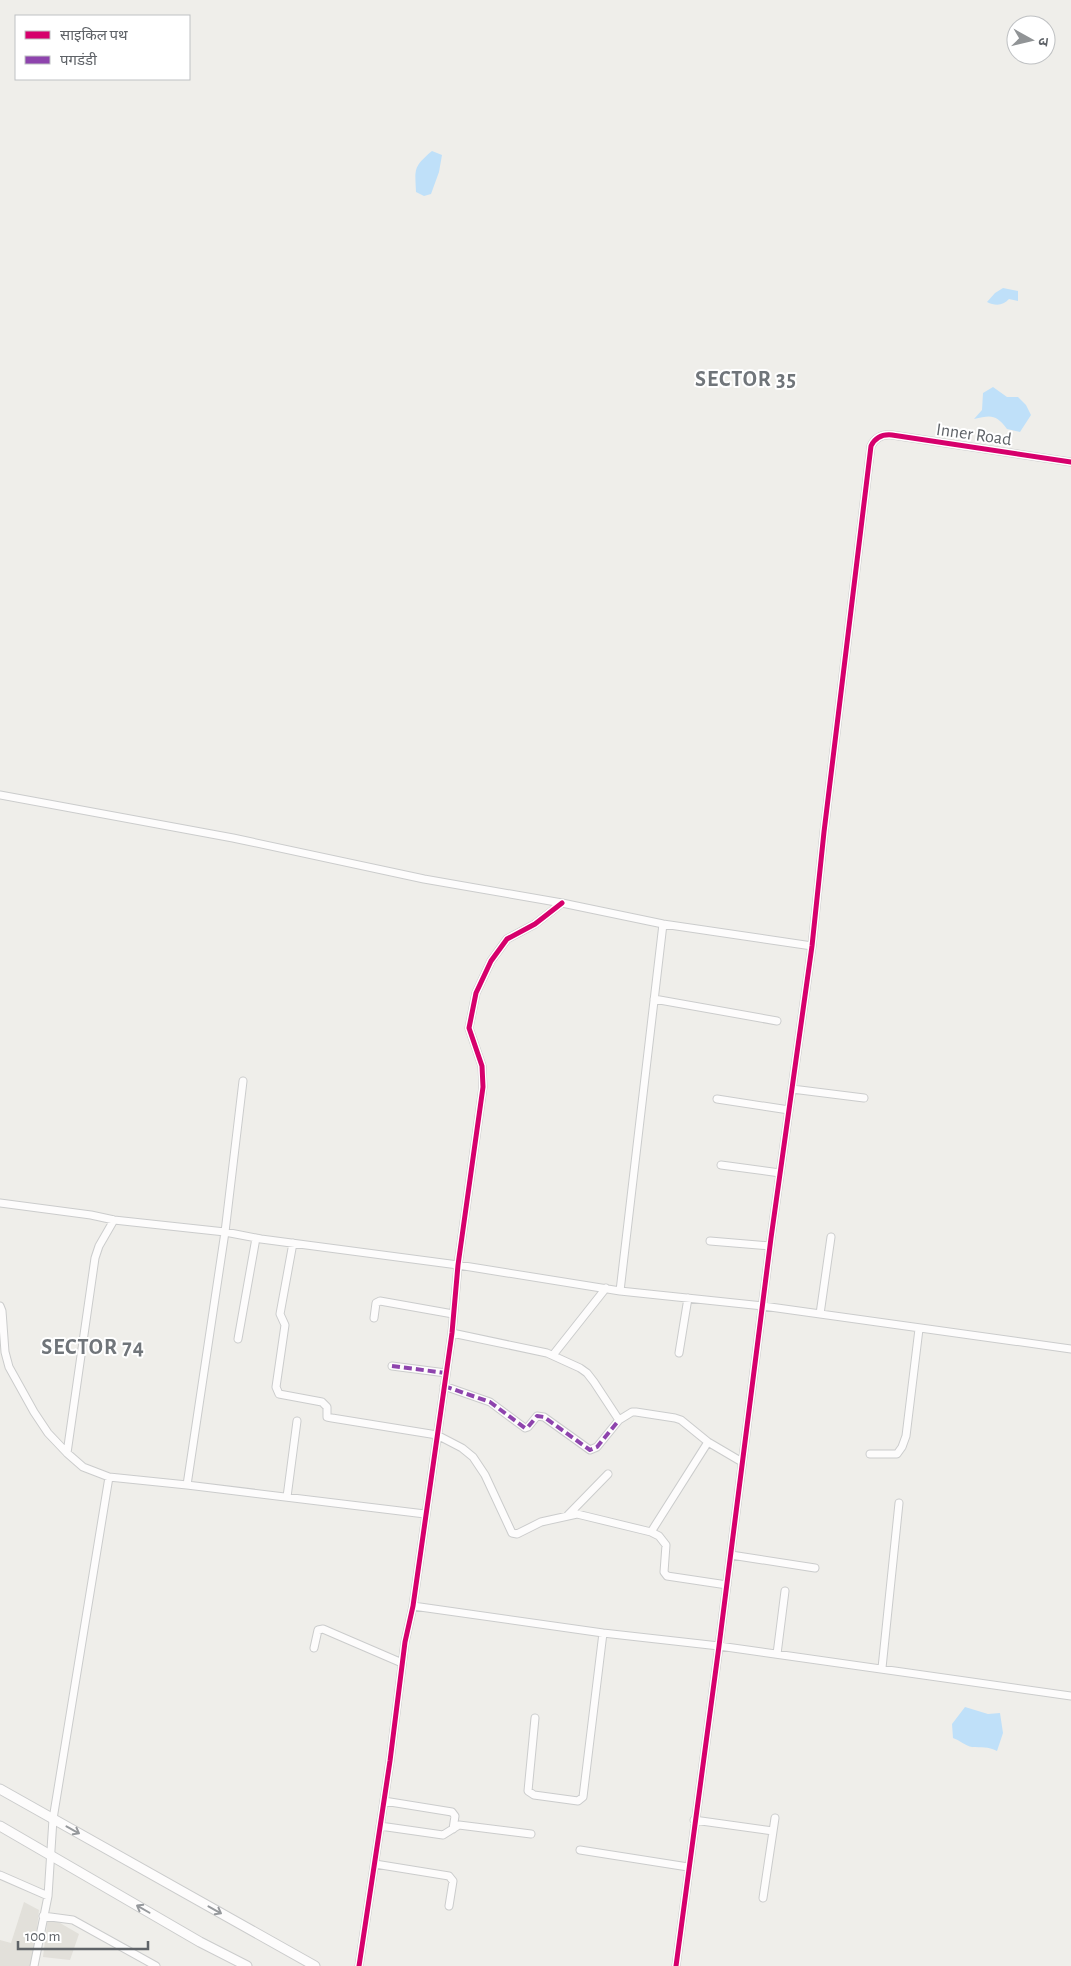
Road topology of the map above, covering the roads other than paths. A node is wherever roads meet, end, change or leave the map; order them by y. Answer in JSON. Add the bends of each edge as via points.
{"nodes":[{"id":1,"x":1071,"y":462,"type":"edge"},
{"id":2,"x":0,"y":795,"type":"edge"},
{"id":3,"x":562,"y":903,"type":"junction"},
{"id":4,"x":663,"y":924,"type":"junction"},
{"id":5,"x":812,"y":946,"type":"junction"},
{"id":6,"x":654,"y":999,"type":"junction"},
{"id":7,"x":777,"y":1021,"type":"dead end"},
{"id":8,"x":244,"y":1081,"type":"dead end"},
{"id":9,"x":792,"y":1089,"type":"junction"},
{"id":10,"x":864,"y":1098,"type":"dead end"},
{"id":11,"x":717,"y":1099,"type":"dead end"},
{"id":12,"x":789,"y":1110,"type":"junction"},
{"id":13,"x":721,"y":1165,"type":"dead end"},
{"id":14,"x":780,"y":1172,"type":"junction"},
{"id":15,"x":0,"y":1202,"type":"edge"},
{"id":16,"x":114,"y":1220,"type":"junction"},
{"id":17,"x":224,"y":1232,"type":"junction"},
{"id":18,"x":831,"y":1237,"type":"dead end"},
{"id":19,"x":256,"y":1238,"type":"junction"},
{"id":20,"x":710,"y":1241,"type":"dead end"},
{"id":21,"x":293,"y":1243,"type":"junction"},
{"id":22,"x":770,"y":1246,"type":"junction"},
{"id":23,"x":458,"y":1265,"type":"junction"},
{"id":24,"x":606,"y":1288,"type":"junction"},
{"id":25,"x":620,"y":1291,"type":"junction"},
{"id":26,"x":688,"y":1298,"type":"junction"},
{"id":27,"x":0,"y":1306,"type":"edge"},
{"id":28,"x":763,"y":1306,"type":"junction"},
{"id":29,"x":453,"y":1314,"type":"junction"},
{"id":30,"x":820,"y":1314,"type":"junction"},
{"id":31,"x":374,"y":1318,"type":"dead end"},
{"id":32,"x":919,"y":1329,"type":"junction"},
{"id":33,"x":452,"y":1333,"type":"junction"},
{"id":34,"x":238,"y":1338,"type":"dead end"},
{"id":35,"x":1071,"y":1349,"type":"edge"},
{"id":36,"x":679,"y":1353,"type":"dead end"},
{"id":37,"x":553,"y":1355,"type":"junction"},
{"id":38,"x":392,"y":1366,"type":"dead end"},
{"id":39,"x":446,"y":1373,"type":"junction"},
{"id":40,"x":444,"y":1386,"type":"junction"},
{"id":41,"x":619,"y":1420,"type":"junction"},
{"id":42,"x":297,"y":1421,"type":"dead end"},
{"id":43,"x":437,"y":1435,"type":"junction"},
{"id":44,"x":708,"y":1442,"type":"junction"},
{"id":45,"x":67,"y":1453,"type":"junction"},
{"id":46,"x":870,"y":1454,"type":"dead end"},
{"id":47,"x":742,"y":1462,"type":"junction"},
{"id":48,"x":608,"y":1474,"type":"dead end"},
{"id":49,"x":109,"y":1477,"type":"junction"},
{"id":50,"x":187,"y":1484,"type":"junction"},
{"id":51,"x":287,"y":1497,"type":"junction"},
{"id":52,"x":899,"y":1503,"type":"dead end"},
{"id":53,"x":425,"y":1514,"type":"junction"},
{"id":54,"x":568,"y":1515,"type":"junction"},
{"id":55,"x":651,"y":1532,"type":"junction"},
{"id":56,"x":731,"y":1555,"type":"junction"},
{"id":57,"x":815,"y":1568,"type":"dead end"},
{"id":58,"x":727,"y":1585,"type":"junction"},
{"id":59,"x":785,"y":1591,"type":"dead end"},
{"id":60,"x":413,"y":1606,"type":"junction"},
{"id":61,"x":603,"y":1633,"type":"junction"},
{"id":62,"x":719,"y":1646,"type":"junction"},
{"id":63,"x":314,"y":1648,"type":"dead end"},
{"id":64,"x":777,"y":1654,"type":"junction"},
{"id":65,"x":402,"y":1664,"type":"junction"},
{"id":66,"x":882,"y":1668,"type":"junction"},
{"id":67,"x":1071,"y":1696,"type":"edge"},
{"id":68,"x":535,"y":1718,"type":"dead end"},
{"id":69,"x":0,"y":1789,"type":"edge"},
{"id":70,"x":384,"y":1801,"type":"junction"},
{"id":71,"x":775,"y":1818,"type":"dead end"},
{"id":72,"x":53,"y":1819,"type":"junction"},
{"id":73,"x":694,"y":1820,"type":"junction"},
{"id":74,"x":0,"y":1826,"type":"edge"},
{"id":75,"x":380,"y":1826,"type":"junction"},
{"id":76,"x":453,"y":1829,"type":"junction"},
{"id":77,"x":773,"y":1831,"type":"junction"},
{"id":78,"x":531,"y":1834,"type":"dead end"},
{"id":79,"x":580,"y":1850,"type":"dead end"},
{"id":80,"x":50,"y":1854,"type":"junction"},
{"id":81,"x":375,"y":1864,"type":"junction"},
{"id":82,"x":688,"y":1867,"type":"junction"},
{"id":83,"x":0,"y":1876,"type":"edge"},
{"id":84,"x":48,"y":1896,"type":"junction"},
{"id":85,"x":763,"y":1898,"type":"dead end"},
{"id":86,"x":449,"y":1906,"type":"dead end"},
{"id":87,"x":43,"y":1916,"type":"junction"},
{"id":88,"x":34,"y":1966,"type":"edge"},
{"id":89,"x":156,"y":1966,"type":"edge"},
{"id":90,"x":247,"y":1966,"type":"edge"},
{"id":91,"x":316,"y":1966,"type":"edge"},
{"id":92,"x":359,"y":1966,"type":"edge"},
{"id":93,"x":676,"y":1966,"type":"edge"}],
"edges":[{"from":1,"to":5,"type":"street","name":"Inner Road","via":[[892,435],[881,436],[871,446]]},
{"from":2,"to":3,"type":"street"},
{"from":3,"to":4,"type":"street"},
{"from":3,"to":23,"type":"street","via":[[535,924],[507,939],[491,961],[472,1006],[469,1028],[482,1066],[483,1087]]},
{"from":4,"to":5,"type":"street"},
{"from":4,"to":6,"type":"street"},
{"from":5,"to":9,"type":"street"},
{"from":6,"to":7,"type":"street"},
{"from":6,"to":25,"type":"street"},
{"from":8,"to":17,"type":"street"},
{"from":9,"to":10,"type":"street"},
{"from":9,"to":12,"type":"street"},
{"from":11,"to":12,"type":"street"},
{"from":12,"to":14,"type":"street"},
{"from":13,"to":14,"type":"street"},
{"from":14,"to":22,"type":"street"},
{"from":15,"to":16,"type":"street"},
{"from":16,"to":17,"type":"street"},
{"from":16,"to":45,"type":"street","via":[[95,1258]]},
{"from":17,"to":19,"type":"street"},
{"from":17,"to":50,"type":"street"},
{"from":18,"to":30,"type":"street"},
{"from":19,"to":21,"type":"street"},
{"from":19,"to":34,"type":"street"},
{"from":20,"to":22,"type":"street"},
{"from":21,"to":23,"type":"street"},
{"from":21,"to":43,"type":"street","via":[[280,1314],[285,1325],[276,1387],[279,1394],[322,1402],[327,1417]]},
{"from":22,"to":28,"type":"street"},
{"from":23,"to":24,"type":"street"},
{"from":23,"to":29,"type":"street"},
{"from":24,"to":25,"type":"street"},
{"from":24,"to":37,"type":"street"},
{"from":25,"to":26,"type":"street"},
{"from":26,"to":28,"type":"street"},
{"from":26,"to":36,"type":"street"},
{"from":27,"to":45,"type":"street","via":[[9,1367],[48,1433]]},
{"from":28,"to":30,"type":"street"},
{"from":28,"to":47,"type":"street"},
{"from":29,"to":31,"type":"street","via":[[380,1301],[376,1303]]},
{"from":29,"to":33,"type":"street"},
{"from":30,"to":32,"type":"street"},
{"from":32,"to":35,"type":"street"},
{"from":32,"to":46,"type":"street","via":[[902,1447],[897,1454]]},
{"from":33,"to":37,"type":"street"},
{"from":33,"to":39,"type":"street"},
{"from":37,"to":41,"type":"street","via":[[587,1373]]},
{"from":38,"to":39,"type":"street"},
{"from":39,"to":40,"type":"street"},
{"from":40,"to":41,"type":"street","via":[[490,1402],[524,1428],[537,1416],[544,1417],[590,1450],[597,1448]]},
{"from":40,"to":43,"type":"street"},
{"from":41,"to":44,"type":"street","via":[[632,1412],[669,1416],[680,1420]]},
{"from":42,"to":51,"type":"street"},
{"from":43,"to":53,"type":"street"},
{"from":43,"to":54,"type":"street","via":[[473,1457],[512,1533]]},
{"from":44,"to":47,"type":"street"},
{"from":44,"to":55,"type":"street"},
{"from":45,"to":49,"type":"street","via":[[83,1467]]},
{"from":47,"to":56,"type":"street"},
{"from":48,"to":54,"type":"street"},
{"from":49,"to":50,"type":"street"},
{"from":49,"to":72,"type":"street"},
{"from":50,"to":51,"type":"street"},
{"from":51,"to":53,"type":"street"},
{"from":52,"to":66,"type":"street"},
{"from":53,"to":60,"type":"street"},
{"from":54,"to":55,"type":"street","via":[[577,1514]]},
{"from":55,"to":58,"type":"street","via":[[666,1545],[664,1572],[667,1576]]},
{"from":56,"to":57,"type":"street"},
{"from":56,"to":58,"type":"street"},
{"from":58,"to":62,"type":"street"},
{"from":59,"to":64,"type":"street"},
{"from":60,"to":61,"type":"street"},
{"from":60,"to":65,"type":"street"},
{"from":61,"to":62,"type":"street"},
{"from":61,"to":68,"type":"street","via":[[582,1800],[534,1795],[528,1791]]},
{"from":62,"to":64,"type":"street"},
{"from":62,"to":73,"type":"street"},
{"from":63,"to":65,"type":"street","via":[[316,1633],[322,1629]]},
{"from":64,"to":66,"type":"street"},
{"from":65,"to":70,"type":"street"},
{"from":66,"to":67,"type":"street"},
{"from":69,"to":72,"type":"street"},
{"from":70,"to":75,"type":"street"},
{"from":70,"to":76,"type":"street","via":[[449,1810],[455,1816]]},
{"from":71,"to":77,"type":"street"},
{"from":72,"to":80,"type":"street"},
{"from":72,"to":91,"type":"street","one_way":true},
{"from":73,"to":77,"type":"street"},
{"from":73,"to":82,"type":"street"},
{"from":74,"to":80,"type":"street"},
{"from":75,"to":76,"type":"street","via":[[443,1836]]},
{"from":75,"to":81,"type":"street"},
{"from":76,"to":78,"type":"street","via":[[459,1825]]},
{"from":77,"to":85,"type":"street"},
{"from":79,"to":82,"type":"street"},
{"from":80,"to":84,"type":"street"},
{"from":90,"to":80,"type":"street","one_way":true},
{"from":81,"to":86,"type":"street","via":[[449,1876],[453,1880]]},
{"from":81,"to":92,"type":"street"},
{"from":82,"to":93,"type":"street"},
{"from":83,"to":84,"type":"street"},
{"from":84,"to":87,"type":"street"},
{"from":87,"to":88,"type":"street"},
{"from":87,"to":89,"type":"street","via":[[74,1920]]}]}
